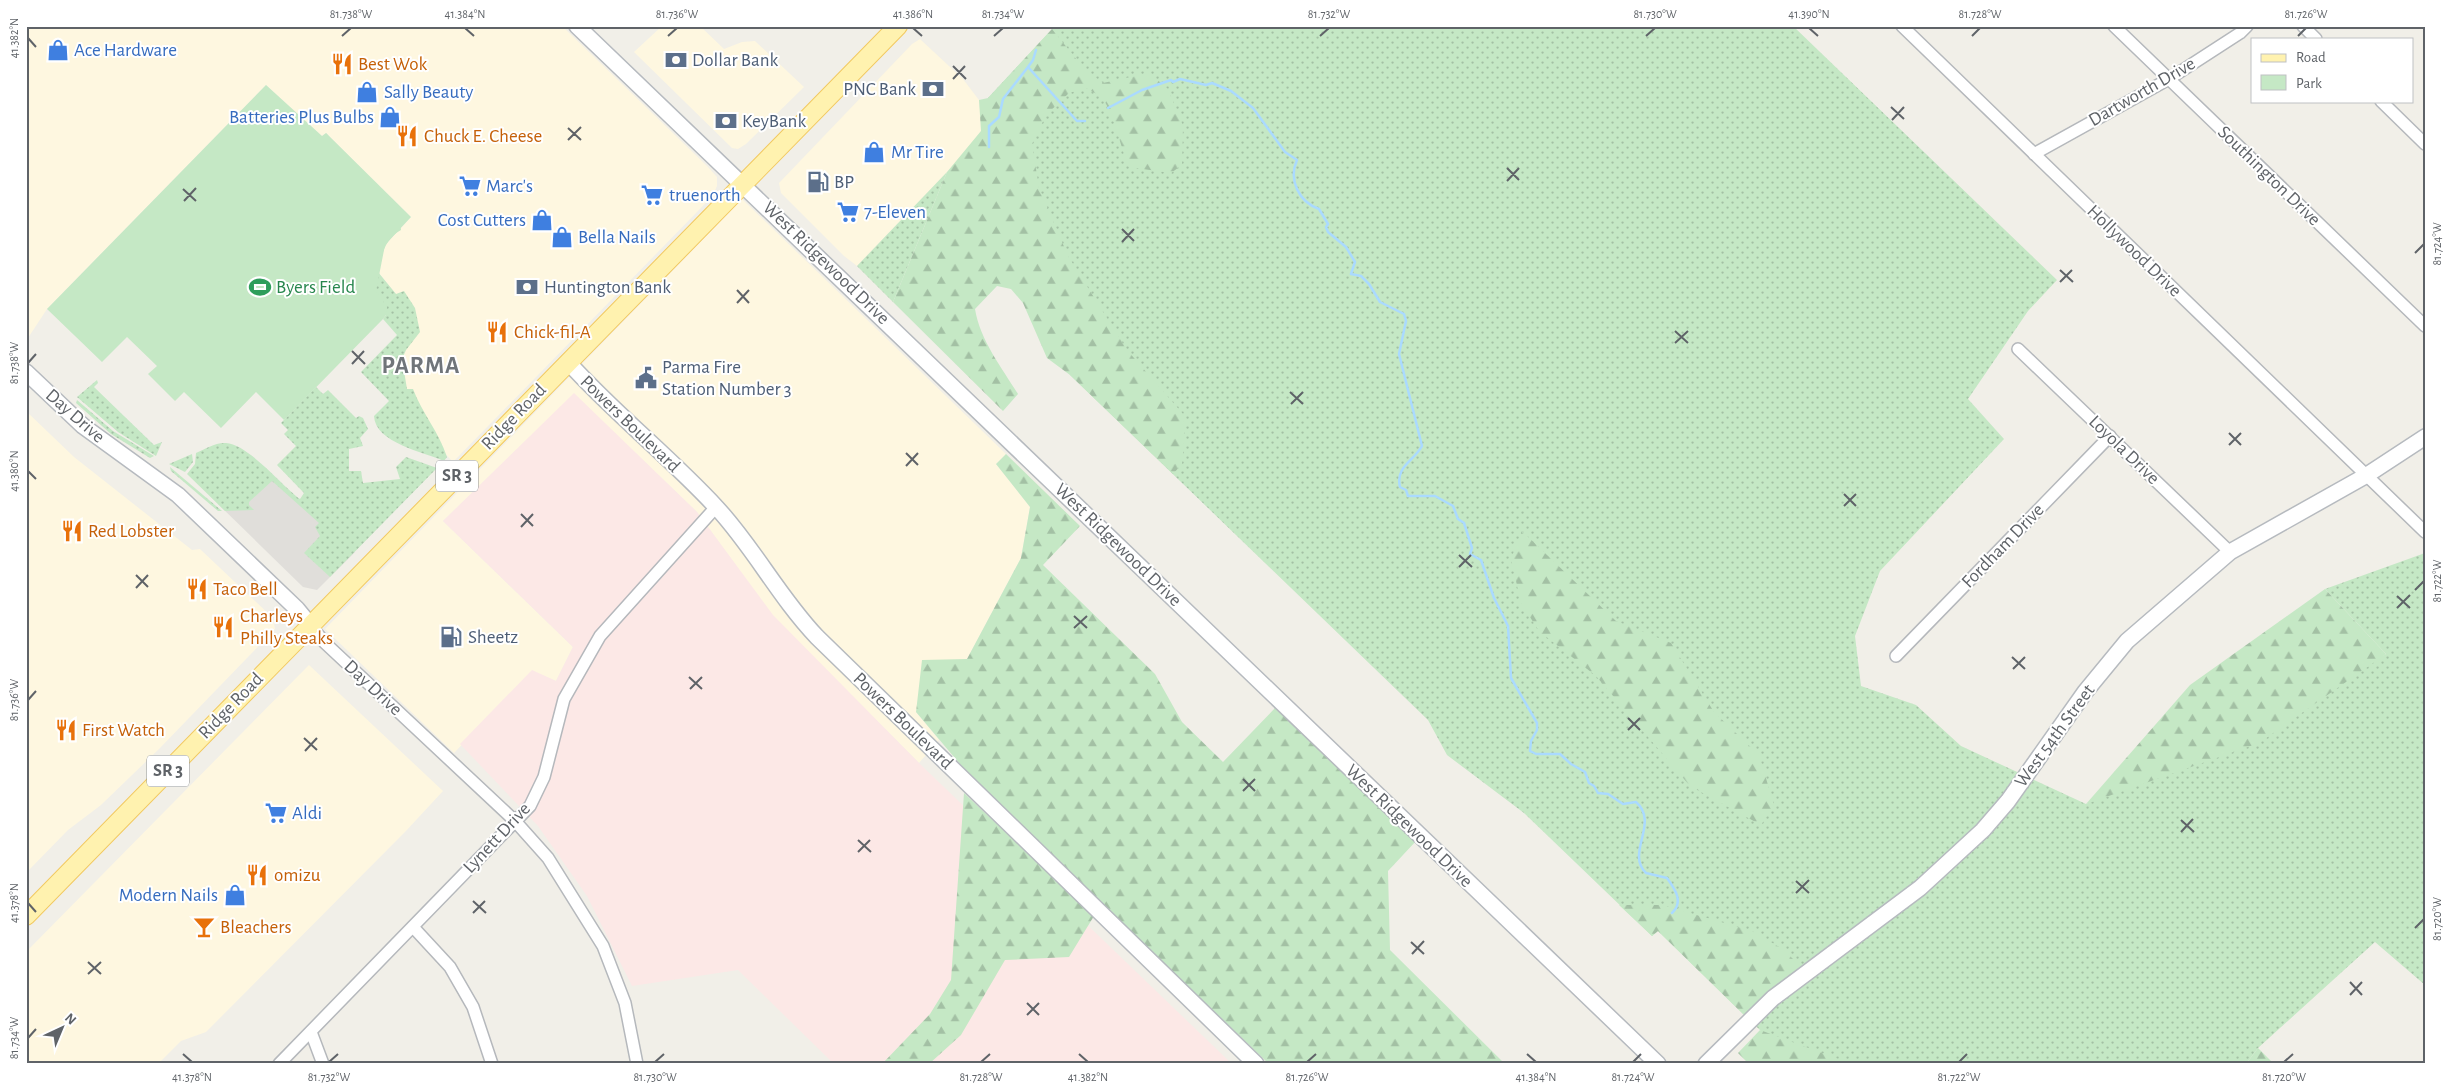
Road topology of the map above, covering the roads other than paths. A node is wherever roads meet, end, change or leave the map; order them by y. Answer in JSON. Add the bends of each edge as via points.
{"nodes":[{"id":1,"x":578,"y":26,"type":"edge"},
{"id":2,"x":898,"y":26,"type":"edge"},
{"id":3,"x":1902,"y":26,"type":"edge"},
{"id":4,"x":2114,"y":26,"type":"edge"},
{"id":5,"x":2246,"y":26,"type":"edge"},
{"id":6,"x":2303,"y":26,"type":"edge"},
{"id":7,"x":2315,"y":38,"type":"edge"},
{"id":8,"x":2169,"y":79,"type":"junction"},
{"id":9,"x":2382,"y":102,"type":"edge"},
{"id":10,"x":2425,"y":144,"type":"edge"},
{"id":11,"x":2034,"y":154,"type":"junction"},
{"id":12,"x":743,"y":183,"type":"junction"},
{"id":13,"x":2425,"y":326,"type":"edge"},
{"id":14,"x":2018,"y":349,"type":"dead end"},
{"id":15,"x":568,"y":362,"type":"junction"},
{"id":16,"x":26,"y":372,"type":"edge"},
{"id":17,"x":2110,"y":436,"type":"junction"},
{"id":18,"x":2425,"y":437,"type":"edge"},
{"id":19,"x":2367,"y":475,"type":"junction"},
{"id":20,"x":716,"y":507,"type":"junction"},
{"id":21,"x":2425,"y":532,"type":"edge"},
{"id":22,"x":2230,"y":552,"type":"junction"},
{"id":23,"x":311,"y":626,"type":"junction"},
{"id":24,"x":1896,"y":656,"type":"dead end"},
{"id":25,"x":515,"y":821,"type":"junction"},
{"id":26,"x":26,"y":916,"type":"edge"},
{"id":27,"x":413,"y":927,"type":"junction"},
{"id":28,"x":311,"y":1032,"type":"junction"},
{"id":29,"x":279,"y":1064,"type":"edge"},
{"id":30,"x":323,"y":1064,"type":"edge"},
{"id":31,"x":492,"y":1064,"type":"edge"},
{"id":32,"x":637,"y":1064,"type":"edge"},
{"id":33,"x":1256,"y":1064,"type":"edge"},
{"id":34,"x":1658,"y":1064,"type":"edge"},
{"id":35,"x":1706,"y":1064,"type":"edge"}],
"edges":[{"from":1,"to":12,"type":"street","name":"West Ridgewood Drive"},
{"from":2,"to":12,"type":"main road","name":"Ridge Road","number":"SR 3"},
{"from":3,"to":11,"type":"street","name":"Hollywood Drive"},
{"from":4,"to":8,"type":"street","name":"Southington Drive"},
{"from":5,"to":8,"type":"street","name":"Dartworth Drive"},
{"from":6,"to":7,"type":"street"},
{"from":8,"to":11,"type":"street","name":"Dartworth Drive"},
{"from":8,"to":13,"type":"street","name":"Southington Drive"},
{"from":9,"to":10,"type":"street"},
{"from":11,"to":19,"type":"street","name":"Hollywood Drive"},
{"from":12,"to":15,"type":"main road","name":"Ridge Road","number":"SR 3"},
{"from":12,"to":34,"type":"street","name":"West Ridgewood Drive"},
{"from":14,"to":17,"type":"street","name":"Loyola Drive"},
{"from":15,"to":20,"type":"street","name":"Powers Boulevard"},
{"from":15,"to":23,"type":"main road","name":"Ridge Road","number":"SR 3"},
{"from":16,"to":23,"type":"street","name":"Day Drive","via":[[84,426],[201,516]]},
{"from":17,"to":22,"type":"street","name":"Loyola Drive"},
{"from":17,"to":24,"type":"street","name":"Fordham Drive"},
{"from":18,"to":19,"type":"street","name":"West 54th Street"},
{"from":19,"to":21,"type":"street","name":"Hollywood Drive"},
{"from":19,"to":22,"type":"street","name":"West 54th Street"},
{"from":20,"to":25,"type":"street","name":"Lynett Drive","via":[[600,636],[564,699],[544,777],[530,806]]},
{"from":20,"to":33,"type":"street","name":"Powers Boulevard","via":[[753,550],[785,599],[816,637]]},
{"from":22,"to":35,"type":"street","name":"West 54th Street","via":[[2128,642],[2085,692],[2008,801],[1983,830],[1920,888],[1772,998]]},
{"from":23,"to":25,"type":"street","name":"Day Drive","via":[[325,643]]},
{"from":23,"to":26,"type":"main road","name":"Ridge Road","number":"SR 3"},
{"from":25,"to":27,"type":"street","name":"Lynett Drive"},
{"from":25,"to":32,"type":"street","name":"Day Drive","via":[[561,877],[599,938],[625,1003]]},
{"from":27,"to":28,"type":"street","name":"Lynett Drive"},
{"from":27,"to":31,"type":"street","via":[[450,967],[473,1008]]},
{"from":28,"to":29,"type":"street","name":"Lynett Drive"},
{"from":28,"to":30,"type":"street"}]}
